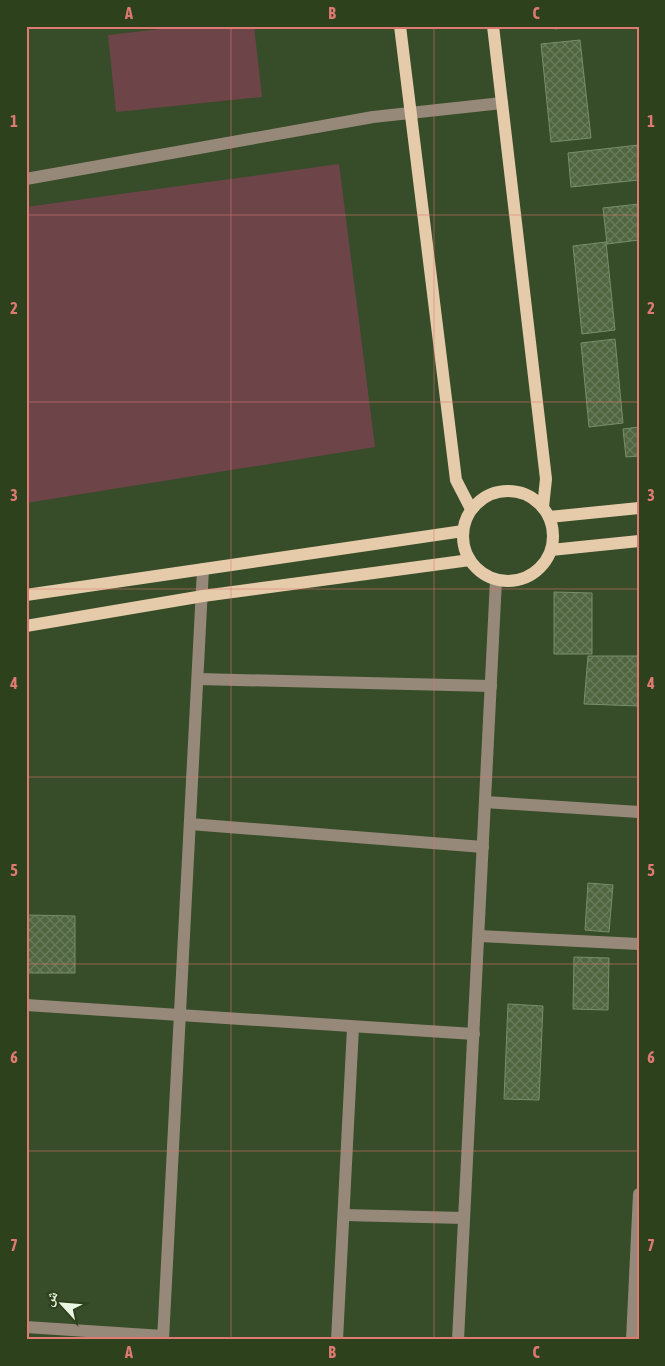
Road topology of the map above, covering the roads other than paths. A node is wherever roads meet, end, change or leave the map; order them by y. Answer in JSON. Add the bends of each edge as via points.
{"nodes":[{"id":1,"x":400,"y":26,"type":"edge"},
{"id":2,"x":494,"y":26,"type":"edge"},
{"id":3,"x":502,"y":103,"type":"junction"},
{"id":4,"x":410,"y":113,"type":"junction"},
{"id":5,"x":26,"y":179,"type":"edge"},
{"id":6,"x":639,"y":508,"type":"edge"},
{"id":7,"x":471,"y":509,"type":"junction"},
{"id":8,"x":546,"y":512,"type":"junction"},
{"id":9,"x":463,"y":531,"type":"junction"},
{"id":10,"x":639,"y":541,"type":"edge"},
{"id":11,"x":551,"y":550,"type":"junction"},
{"id":12,"x":470,"y":560,"type":"junction"},
{"id":13,"x":203,"y":569,"type":"junction"},
{"id":14,"x":496,"y":580,"type":"junction"},
{"id":15,"x":26,"y":595,"type":"edge"},
{"id":16,"x":203,"y":596,"type":"junction"},
{"id":17,"x":26,"y":626,"type":"edge"},
{"id":18,"x":198,"y":679,"type":"junction"},
{"id":19,"x":491,"y":686,"type":"junction"},
{"id":20,"x":485,"y":802,"type":"junction"},
{"id":21,"x":639,"y":812,"type":"edge"},
{"id":22,"x":190,"y":824,"type":"junction"},
{"id":23,"x":483,"y":847,"type":"junction"},
{"id":24,"x":479,"y":936,"type":"junction"},
{"id":25,"x":639,"y":944,"type":"edge"},
{"id":26,"x":26,"y":1005,"type":"edge"},
{"id":27,"x":180,"y":1015,"type":"junction"},
{"id":28,"x":353,"y":1026,"type":"junction"},
{"id":29,"x":474,"y":1034,"type":"junction"},
{"id":30,"x":639,"y":1194,"type":"edge"},
{"id":31,"x":344,"y":1215,"type":"junction"},
{"id":32,"x":464,"y":1218,"type":"junction"},
{"id":33,"x":638,"y":1242,"type":"edge"},
{"id":34,"x":26,"y":1327,"type":"edge"},
{"id":35,"x":163,"y":1338,"type":"edge"},
{"id":36,"x":337,"y":1340,"type":"edge"},
{"id":37,"x":458,"y":1340,"type":"edge"},
{"id":38,"x":632,"y":1340,"type":"edge"}],
"edges":[{"from":1,"to":4,"type":"main road"},
{"from":2,"to":3,"type":"main road"},
{"from":3,"to":4,"type":"street"},
{"from":3,"to":8,"type":"main road","via":[[546,480]]},
{"from":4,"to":5,"type":"street"},
{"from":4,"to":7,"type":"main road","via":[[456,480]]},
{"from":6,"to":8,"type":"main road"},
{"from":7,"to":8,"type":"main road","via":[[490,494],[513,490],[535,499]]},
{"from":7,"to":9,"type":"main road"},
{"from":8,"to":11,"type":"main road","via":[[553,528]]},
{"from":9,"to":12,"type":"main road","via":[[465,551]]},
{"from":9,"to":13,"type":"main road"},
{"from":10,"to":11,"type":"main road"},
{"from":11,"to":14,"type":"main road","via":[[530,576],[519,580]]},
{"from":12,"to":14,"type":"main road","via":[[486,576]]},
{"from":12,"to":16,"type":"main road"},
{"from":13,"to":15,"type":"main road"},
{"from":13,"to":16,"type":"street"},
{"from":14,"to":19,"type":"street"},
{"from":16,"to":17,"type":"main road"},
{"from":16,"to":18,"type":"street"},
{"from":18,"to":19,"type":"street"},
{"from":18,"to":22,"type":"street"},
{"from":19,"to":20,"type":"street"},
{"from":20,"to":21,"type":"street"},
{"from":20,"to":23,"type":"street"},
{"from":22,"to":23,"type":"street"},
{"from":22,"to":27,"type":"street"},
{"from":23,"to":24,"type":"street"},
{"from":24,"to":25,"type":"street"},
{"from":24,"to":29,"type":"street"},
{"from":26,"to":27,"type":"street"},
{"from":27,"to":28,"type":"street"},
{"from":27,"to":35,"type":"street"},
{"from":28,"to":29,"type":"street"},
{"from":28,"to":31,"type":"street"},
{"from":29,"to":32,"type":"street"},
{"from":30,"to":33,"type":"street"},
{"from":31,"to":32,"type":"street"},
{"from":31,"to":36,"type":"street"},
{"from":32,"to":37,"type":"street"},
{"from":33,"to":38,"type":"street"},
{"from":34,"to":35,"type":"street"}]}
